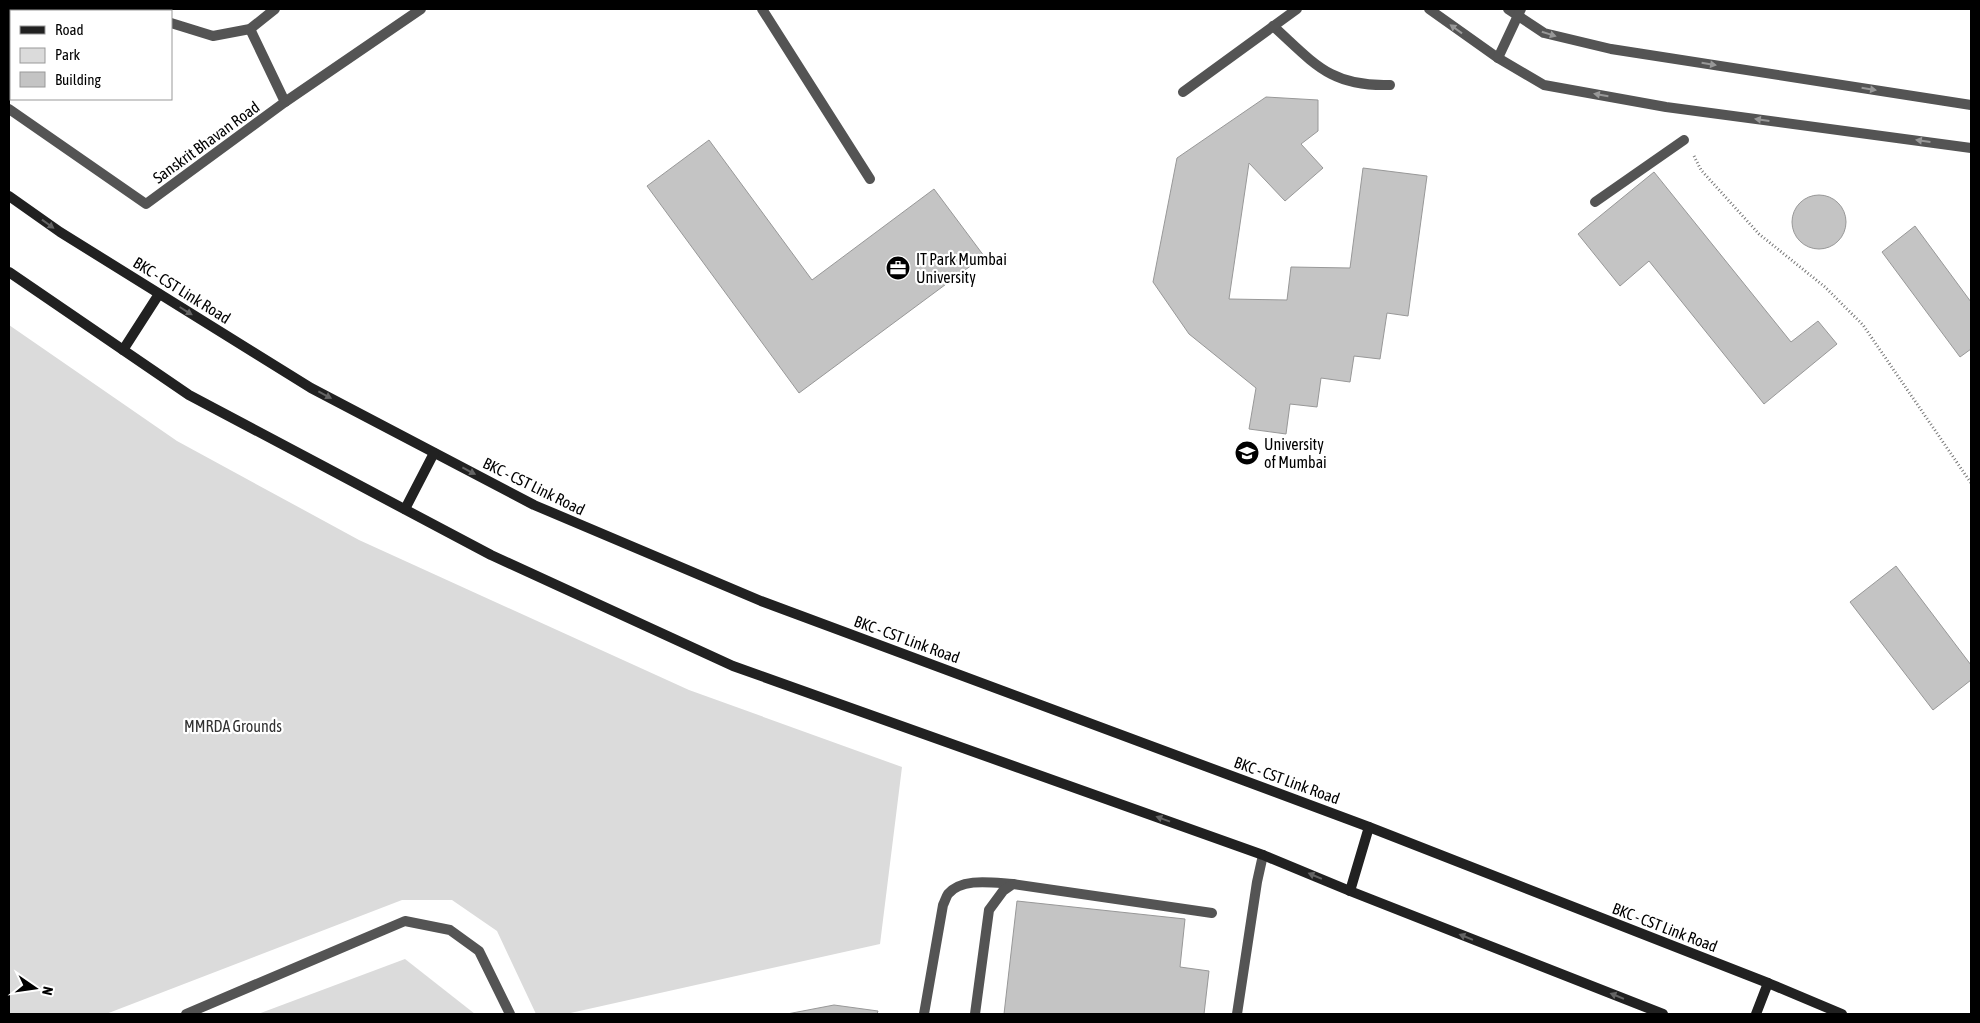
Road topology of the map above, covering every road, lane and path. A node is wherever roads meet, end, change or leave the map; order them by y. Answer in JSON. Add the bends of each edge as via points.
{"nodes":[{"id":1,"x":275,"y":9,"type":"edge"},
{"id":2,"x":420,"y":9,"type":"edge"},
{"id":3,"x":762,"y":9,"type":"edge"},
{"id":4,"x":1296,"y":9,"type":"edge"},
{"id":5,"x":1429,"y":9,"type":"edge"},
{"id":6,"x":1508,"y":9,"type":"edge"},
{"id":7,"x":1519,"y":12,"type":"edge"},
{"id":8,"x":172,"y":23,"type":"edge"},
{"id":9,"x":1273,"y":26,"type":"junction"},
{"id":10,"x":250,"y":29,"type":"junction"},
{"id":11,"x":1498,"y":58,"type":"junction"},
{"id":12,"x":1390,"y":85,"type":"dead end"},
{"id":13,"x":1183,"y":92,"type":"dead end"},
{"id":14,"x":285,"y":102,"type":"junction"},
{"id":15,"x":1971,"y":104,"type":"edge"},
{"id":16,"x":9,"y":109,"type":"edge"},
{"id":17,"x":1684,"y":140,"type":"joint"},
{"id":18,"x":1971,"y":148,"type":"edge"},
{"id":19,"x":870,"y":179,"type":"dead end"},
{"id":20,"x":9,"y":196,"type":"edge"},
{"id":21,"x":1594,"y":202,"type":"dead end"},
{"id":22,"x":9,"y":272,"type":"edge"},
{"id":23,"x":158,"y":294,"type":"junction"},
{"id":24,"x":123,"y":350,"type":"junction"},
{"id":25,"x":434,"y":453,"type":"junction"},
{"id":26,"x":1971,"y":483,"type":"edge"},
{"id":27,"x":405,"y":509,"type":"junction"},
{"id":28,"x":1368,"y":827,"type":"junction"},
{"id":29,"x":1263,"y":855,"type":"junction"},
{"id":30,"x":1013,"y":884,"type":"junction"},
{"id":31,"x":1350,"y":891,"type":"junction"},
{"id":32,"x":1212,"y":913,"type":"dead end"},
{"id":33,"x":1768,"y":983,"type":"junction"},
{"id":34,"x":186,"y":1014,"type":"edge"},
{"id":35,"x":510,"y":1014,"type":"edge"},
{"id":36,"x":924,"y":1014,"type":"edge"},
{"id":37,"x":975,"y":1014,"type":"edge"},
{"id":38,"x":1237,"y":1014,"type":"edge"},
{"id":39,"x":1663,"y":1014,"type":"edge"},
{"id":40,"x":1756,"y":1014,"type":"edge"},
{"id":41,"x":1842,"y":1014,"type":"edge"}],
"edges":[{"from":1,"to":10,"type":"lane"},
{"from":2,"to":14,"type":"lane","name":"Sanskrit Bhavan Road"},
{"from":3,"to":19,"type":"lane"},
{"from":4,"to":9,"type":"lane"},
{"from":11,"to":5,"type":"lane","one_way":true},
{"from":6,"to":7,"type":"lane"},
{"from":7,"to":11,"type":"lane"},
{"from":7,"to":15,"type":"lane","one_way":true,"via":[[1544,33],[1611,49]]},
{"from":8,"to":10,"type":"lane","via":[[213,36]]},
{"from":9,"to":12,"type":"lane","via":[[1323,71],[1348,82]]},
{"from":9,"to":13,"type":"lane"},
{"from":10,"to":14,"type":"lane"},
{"from":18,"to":11,"type":"lane","one_way":true,"via":[[1666,106],[1544,85]]},
{"from":14,"to":16,"type":"lane","name":"Sanskrit Bhavan Road","via":[[146,204]]},
{"from":17,"to":21,"type":"lane"},
{"from":17,"to":26,"type":"path","via":[[1702,170],[1759,234],[1825,287],[1863,324]]},
{"from":20,"to":23,"type":"street","name":"BKC - CST Link Road","one_way":true},
{"from":22,"to":24,"type":"street"},
{"from":23,"to":24,"type":"street"},
{"from":23,"to":25,"type":"street","name":"BKC - CST Link Road","one_way":true,"via":[[311,388]]},
{"from":24,"to":27,"type":"street","via":[[190,395]]},
{"from":25,"to":27,"type":"street"},
{"from":25,"to":28,"type":"street","name":"BKC - CST Link Road","one_way":true,"via":[[534,505],[761,601]]},
{"from":29,"to":27,"type":"street","one_way":true,"via":[[733,666],[491,555]]},
{"from":28,"to":31,"type":"street"},
{"from":28,"to":33,"type":"street","name":"BKC - CST Link Road"},
{"from":31,"to":29,"type":"street","one_way":true},
{"from":29,"to":38,"type":"lane"},
{"from":30,"to":32,"type":"lane"},
{"from":30,"to":36,"type":"lane","via":[[964,884],[949,893],[943,905]]},
{"from":30,"to":37,"type":"lane","via":[[1003,891],[989,910]]},
{"from":39,"to":31,"type":"street","one_way":true},
{"from":33,"to":40,"type":"street"},
{"from":33,"to":41,"type":"street","name":"BKC - CST Link Road"},
{"from":34,"to":35,"type":"lane","via":[[405,921],[450,930],[479,951]]}]}
